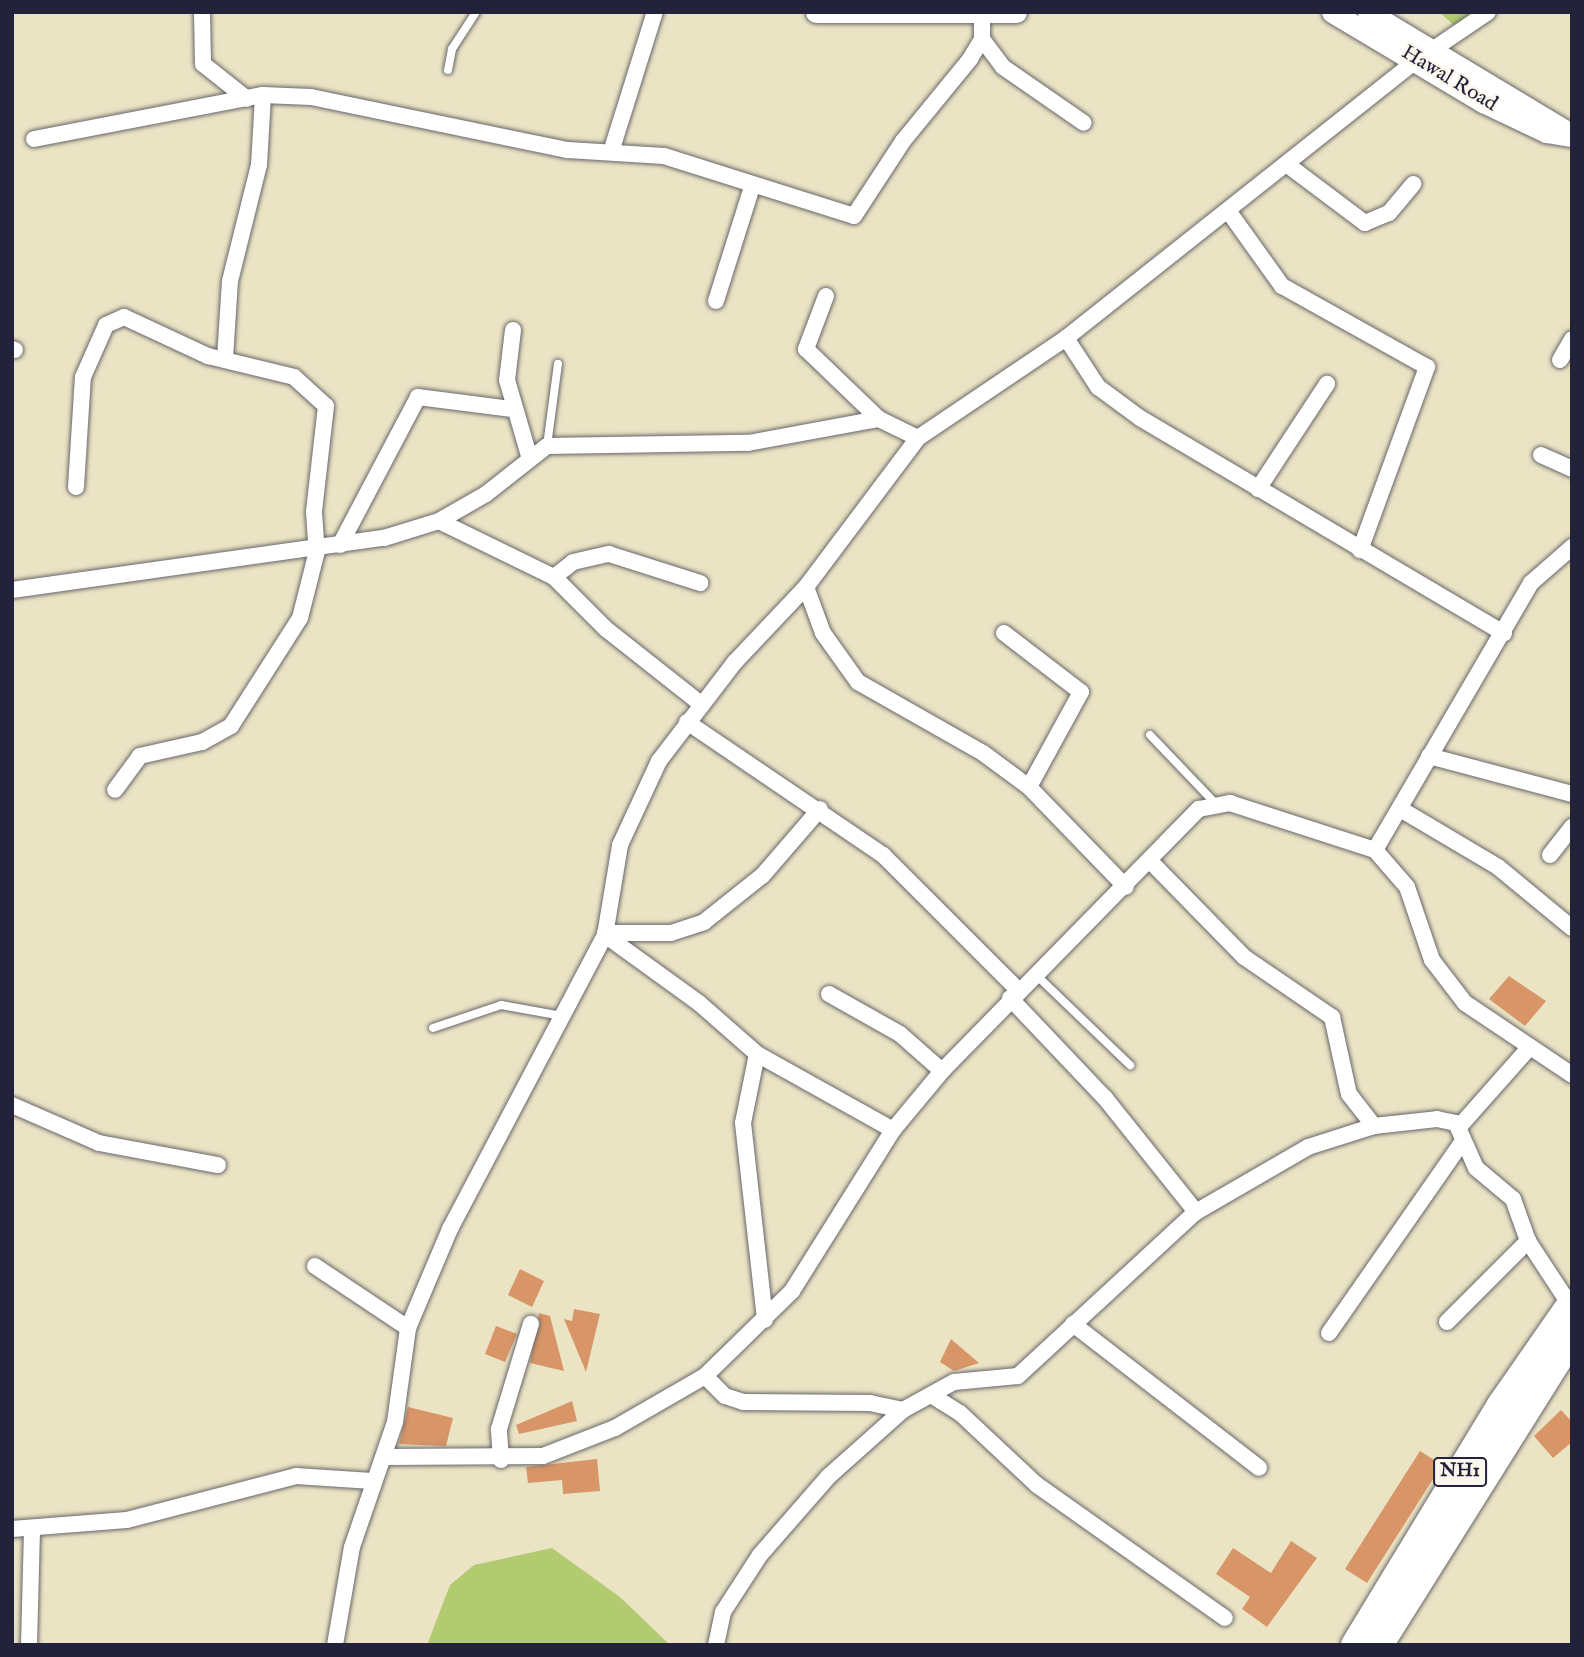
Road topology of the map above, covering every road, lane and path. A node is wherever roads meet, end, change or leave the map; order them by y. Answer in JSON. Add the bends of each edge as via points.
{"nodes":[{"id":1,"x":202,"y":12,"type":"edge"},
{"id":2,"x":476,"y":12,"type":"edge"},
{"id":3,"x":655,"y":12,"type":"edge"},
{"id":4,"x":816,"y":12,"type":"edge"},
{"id":5,"x":1016,"y":12,"type":"edge"},
{"id":6,"x":1332,"y":12,"type":"edge"},
{"id":7,"x":1368,"y":12,"type":"edge"},
{"id":8,"x":1488,"y":12,"type":"edge"},
{"id":9,"x":983,"y":14,"type":"edge"},
{"id":10,"x":982,"y":39,"type":"junction"},
{"id":11,"x":1423,"y":57,"type":"junction"},
{"id":12,"x":448,"y":70,"type":"dead end"},
{"id":13,"x":263,"y":95,"type":"junction"},
{"id":14,"x":247,"y":99,"type":"junction"},
{"id":15,"x":1084,"y":123,"type":"dead end"},
{"id":16,"x":1571,"y":135,"type":"edge"},
{"id":17,"x":34,"y":139,"type":"dead end"},
{"id":18,"x":611,"y":152,"type":"junction"},
{"id":19,"x":1289,"y":166,"type":"junction"},
{"id":20,"x":1413,"y":184,"type":"dead end"},
{"id":21,"x":752,"y":187,"type":"junction"},
{"id":22,"x":1229,"y":212,"type":"junction"},
{"id":23,"x":826,"y":296,"type":"dead end"},
{"id":24,"x":716,"y":301,"type":"dead end"},
{"id":25,"x":513,"y":330,"type":"dead end"},
{"id":26,"x":1066,"y":338,"type":"junction"},
{"id":27,"x":1572,"y":339,"type":"edge"},
{"id":28,"x":225,"y":358,"type":"junction"},
{"id":29,"x":1560,"y":360,"type":"dead end"},
{"id":30,"x":558,"y":364,"type":"dead end"},
{"id":31,"x":1327,"y":384,"type":"dead end"},
{"id":32,"x":512,"y":409,"type":"junction"},
{"id":33,"x":878,"y":419,"type":"junction"},
{"id":34,"x":918,"y":438,"type":"junction"},
{"id":35,"x":547,"y":446,"type":"junction"},
{"id":36,"x":1541,"y":455,"type":"dead end"},
{"id":37,"x":530,"y":459,"type":"junction"},
{"id":38,"x":1572,"y":469,"type":"edge"},
{"id":39,"x":76,"y":487,"type":"dead end"},
{"id":40,"x":1258,"y":489,"type":"junction"},
{"id":41,"x":439,"y":521,"type":"junction"},
{"id":42,"x":340,"y":545,"type":"junction"},
{"id":43,"x":1572,"y":547,"type":"edge"},
{"id":44,"x":1360,"y":550,"type":"junction"},
{"id":45,"x":317,"y":551,"type":"junction"},
{"id":46,"x":554,"y":578,"type":"junction"},
{"id":47,"x":700,"y":583,"type":"dead end"},
{"id":48,"x":806,"y":587,"type":"junction"},
{"id":49,"x":12,"y":590,"type":"edge"},
{"id":50,"x":1004,"y":633,"type":"dead end"},
{"id":51,"x":1504,"y":633,"type":"junction"},
{"id":52,"x":701,"y":704,"type":"junction"},
{"id":53,"x":687,"y":722,"type":"junction"},
{"id":54,"x":1150,"y":735,"type":"dead end"},
{"id":55,"x":1429,"y":756,"type":"junction"},
{"id":56,"x":1029,"y":787,"type":"junction"},
{"id":57,"x":115,"y":790,"type":"dead end"},
{"id":58,"x":1572,"y":794,"type":"edge"},
{"id":59,"x":1214,"y":802,"type":"junction"},
{"id":60,"x":820,"y":809,"type":"junction"},
{"id":61,"x":1402,"y":810,"type":"junction"},
{"id":62,"x":1572,"y":827,"type":"edge"},
{"id":63,"x":1375,"y":850,"type":"junction"},
{"id":64,"x":1550,"y":855,"type":"dead end"},
{"id":65,"x":1151,"y":862,"type":"junction"},
{"id":66,"x":1126,"y":887,"type":"junction"},
{"id":67,"x":1572,"y":928,"type":"edge"},
{"id":68,"x":605,"y":934,"type":"junction"},
{"id":69,"x":1035,"y":974,"type":"junction"},
{"id":70,"x":829,"y":994,"type":"dead end"},
{"id":71,"x":1014,"y":994,"type":"junction"},
{"id":72,"x":562,"y":1016,"type":"junction"},
{"id":73,"x":433,"y":1028,"type":"dead end"},
{"id":74,"x":1528,"y":1049,"type":"junction"},
{"id":75,"x":757,"y":1055,"type":"junction"},
{"id":76,"x":1130,"y":1065,"type":"dead end"},
{"id":77,"x":942,"y":1071,"type":"junction"},
{"id":78,"x":1572,"y":1075,"type":"edge"},
{"id":79,"x":12,"y":1105,"type":"edge"},
{"id":80,"x":1374,"y":1126,"type":"junction"},
{"id":81,"x":1460,"y":1127,"type":"junction"},
{"id":82,"x":893,"y":1130,"type":"junction"},
{"id":83,"x":1461,"y":1144,"type":"junction"},
{"id":84,"x":218,"y":1165,"type":"dead end"},
{"id":85,"x":1196,"y":1212,"type":"junction"},
{"id":86,"x":1528,"y":1241,"type":"junction"},
{"id":87,"x":315,"y":1266,"type":"dead end"},
{"id":88,"x":1571,"y":1305,"type":"edge"},
{"id":89,"x":765,"y":1320,"type":"junction"},
{"id":90,"x":1447,"y":1322,"type":"dead end"},
{"id":91,"x":531,"y":1324,"type":"dead end"},
{"id":92,"x":1073,"y":1324,"type":"junction"},
{"id":93,"x":408,"y":1328,"type":"junction"},
{"id":94,"x":1329,"y":1333,"type":"dead end"},
{"id":95,"x":1572,"y":1337,"type":"edge"},
{"id":96,"x":705,"y":1376,"type":"junction"},
{"id":97,"x":931,"y":1395,"type":"junction"},
{"id":98,"x":903,"y":1410,"type":"junction"},
{"id":99,"x":384,"y":1457,"type":"junction"},
{"id":100,"x":501,"y":1460,"type":"junction"},
{"id":101,"x":1259,"y":1468,"type":"dead end"},
{"id":102,"x":372,"y":1481,"type":"junction"},
{"id":103,"x":32,"y":1528,"type":"junction"},
{"id":104,"x":12,"y":1530,"type":"edge"},
{"id":105,"x":1225,"y":1618,"type":"dead end"},
{"id":106,"x":29,"y":1645,"type":"edge"},
{"id":107,"x":335,"y":1645,"type":"edge"},
{"id":108,"x":716,"y":1645,"type":"edge"},
{"id":109,"x":1355,"y":1645,"type":"edge"},
{"id":110,"x":1379,"y":1645,"type":"edge"}],
"edges":[{"from":1,"to":14,"type":"street","via":[[203,64]]},
{"from":2,"to":12,"type":"lane","via":[[457,40]]},
{"from":3,"to":18,"type":"street"},
{"from":4,"to":9,"type":"main road"},
{"from":5,"to":9,"type":"main road"},
{"from":6,"to":11,"type":"main road","name":"Hawal Road"},
{"from":7,"to":11,"type":"main road","name":"Hawal Road"},
{"from":8,"to":11,"type":"street"},
{"from":9,"to":10,"type":"street"},
{"from":10,"to":15,"type":"street","via":[[1003,67]]},
{"from":10,"to":21,"type":"street","via":[[853,216]]},
{"from":11,"to":16,"type":"main road","name":"Hawal Road","via":[[1483,102],[1546,132]]},
{"from":11,"to":19,"type":"street"},
{"from":13,"to":14,"type":"street"},
{"from":13,"to":18,"type":"street","via":[[359,102],[568,150]]},
{"from":13,"to":28,"type":"street","via":[[259,165],[232,269]]},
{"from":14,"to":17,"type":"street"},
{"from":18,"to":21,"type":"street","via":[[664,156]]},
{"from":19,"to":20,"type":"street","via":[[1365,223],[1389,212]]},
{"from":19,"to":22,"type":"street"},
{"from":21,"to":24,"type":"street"},
{"from":22,"to":26,"type":"street"},
{"from":22,"to":44,"type":"street","via":[[1282,286],[1427,367]]},
{"from":23,"to":33,"type":"street","via":[[806,349]]},
{"from":25,"to":32,"type":"street"},
{"from":26,"to":34,"type":"street"},
{"from":26,"to":40,"type":"street","via":[[1098,387]]},
{"from":27,"to":29,"type":"street"},
{"from":28,"to":39,"type":"street","via":[[185,347],[146,323],[124,317],[106,325],[83,377]]},
{"from":28,"to":45,"type":"street","via":[[294,377],[326,406],[314,512]]},
{"from":30,"to":35,"type":"lane"},
{"from":31,"to":40,"type":"street"},
{"from":32,"to":37,"type":"street"},
{"from":32,"to":42,"type":"street","via":[[418,397]]},
{"from":33,"to":34,"type":"street"},
{"from":33,"to":35,"type":"street","via":[[748,443]]},
{"from":34,"to":48,"type":"street"},
{"from":35,"to":37,"type":"street"},
{"from":36,"to":38,"type":"street"},
{"from":37,"to":41,"type":"street"},
{"from":40,"to":44,"type":"street"},
{"from":41,"to":42,"type":"street"},
{"from":41,"to":46,"type":"street"},
{"from":42,"to":45,"type":"street"},
{"from":43,"to":51,"type":"street","via":[[1531,583]]},
{"from":44,"to":51,"type":"street"},
{"from":45,"to":49,"type":"street"},
{"from":45,"to":57,"type":"street","via":[[300,618],[244,710],[217,736],[140,756]]},
{"from":46,"to":47,"type":"street","via":[[573,562],[609,554]]},
{"from":46,"to":52,"type":"street","via":[[606,629]]},
{"from":48,"to":52,"type":"street"},
{"from":48,"to":56,"type":"street","via":[[823,633],[858,682],[983,753]]},
{"from":50,"to":56,"type":"street","via":[[1080,692]]},
{"from":51,"to":55,"type":"street"},
{"from":52,"to":53,"type":"street"},
{"from":53,"to":60,"type":"street"},
{"from":53,"to":68,"type":"street","via":[[635,805],[620,845]]},
{"from":54,"to":59,"type":"lane"},
{"from":55,"to":58,"type":"street"},
{"from":55,"to":61,"type":"street"},
{"from":56,"to":66,"type":"street"},
{"from":59,"to":63,"type":"street"},
{"from":59,"to":65,"type":"street"},
{"from":60,"to":68,"type":"street","via":[[763,875],[698,926],[670,933]]},
{"from":60,"to":71,"type":"street","via":[[930,898]]},
{"from":61,"to":63,"type":"street"},
{"from":61,"to":67,"type":"street","via":[[1498,867]]},
{"from":62,"to":64,"type":"street"},
{"from":63,"to":74,"type":"street","via":[[1407,887],[1446,981],[1481,1018]]},
{"from":65,"to":66,"type":"street"},
{"from":65,"to":80,"type":"street","via":[[1244,957],[1332,1017],[1349,1094]]},
{"from":66,"to":69,"type":"street"},
{"from":68,"to":72,"type":"street"},
{"from":68,"to":75,"type":"street","via":[[699,1003]]},
{"from":69,"to":71,"type":"street"},
{"from":69,"to":76,"type":"lane"},
{"from":70,"to":77,"type":"street","via":[[901,1034]]},
{"from":71,"to":77,"type":"street"},
{"from":71,"to":85,"type":"street"},
{"from":72,"to":73,"type":"lane","via":[[501,1005]]},
{"from":72,"to":93,"type":"street","via":[[450,1229]]},
{"from":74,"to":78,"type":"street"},
{"from":74,"to":81,"type":"street"},
{"from":75,"to":82,"type":"street"},
{"from":75,"to":89,"type":"street","via":[[743,1123]]},
{"from":77,"to":82,"type":"street"},
{"from":79,"to":84,"type":"street","via":[[99,1143]]},
{"from":80,"to":81,"type":"street","via":[[1437,1119]]},
{"from":80,"to":85,"type":"street","via":[[1282,1157]]},
{"from":81,"to":83,"type":"street"},
{"from":82,"to":89,"type":"street","via":[[819,1254]]},
{"from":83,"to":86,"type":"street","via":[[1476,1168],[1514,1199]]},
{"from":83,"to":94,"type":"street"},
{"from":85,"to":92,"type":"street"},
{"from":86,"to":88,"type":"street"},
{"from":86,"to":90,"type":"street"},
{"from":87,"to":93,"type":"street"},
{"from":88,"to":109,"type":"highway","number":"NH1","via":[[1501,1405]]},
{"from":89,"to":96,"type":"street"},
{"from":91,"to":100,"type":"street","via":[[499,1429]]},
{"from":92,"to":97,"type":"street","via":[[1018,1376],[954,1382]]},
{"from":92,"to":101,"type":"street"},
{"from":93,"to":99,"type":"street"},
{"from":95,"to":110,"type":"highway","number":"NH1"},
{"from":96,"to":98,"type":"street","via":[[725,1396],[743,1402],[870,1403]]},
{"from":96,"to":100,"type":"street","via":[[604,1433],[543,1456]]},
{"from":97,"to":98,"type":"street"},
{"from":97,"to":105,"type":"street","via":[[960,1413],[1027,1478]]},
{"from":98,"to":108,"type":"street","via":[[829,1476],[760,1555],[723,1612]]},
{"from":99,"to":100,"type":"street"},
{"from":99,"to":102,"type":"street"},
{"from":102,"to":103,"type":"street","via":[[296,1476],[181,1510]]},
{"from":102,"to":107,"type":"street"},
{"from":103,"to":104,"type":"street"},
{"from":103,"to":106,"type":"street"}]}
